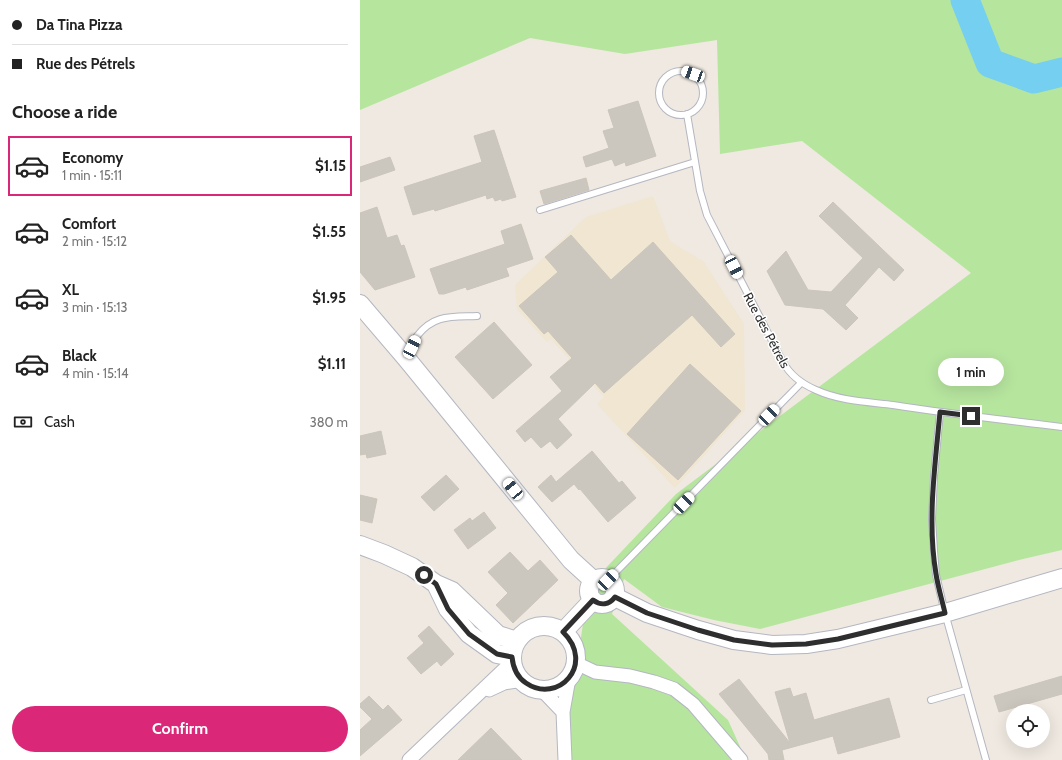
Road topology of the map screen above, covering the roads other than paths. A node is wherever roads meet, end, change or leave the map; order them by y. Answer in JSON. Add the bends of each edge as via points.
{"nodes":[{"id":1,"x":687,"y":114,"type":"junction"},
{"id":2,"x":695,"y":162,"type":"junction"},
{"id":3,"x":540,"y":210,"type":"dead end"},
{"id":4,"x":360,"y":304,"type":"edge"},
{"id":5,"x":477,"y":316,"type":"dead end"},
{"id":6,"x":406,"y":358,"type":"junction"},
{"id":7,"x":801,"y":383,"type":"junction"},
{"id":8,"x":940,"y":412,"type":"junction"},
{"id":9,"x":1062,"y":427,"type":"edge"},
{"id":10,"x":360,"y":545,"type":"edge"},
{"id":11,"x":601,"y":580,"type":"junction"},
{"id":12,"x":1059,"y":581,"type":"edge"},
{"id":13,"x":436,"y":584,"type":"junction"},
{"id":14,"x":615,"y":597,"type":"junction"},
{"id":15,"x":593,"y":600,"type":"junction"},
{"id":16,"x":945,"y":613,"type":"junction"},
{"id":17,"x":563,"y":632,"type":"junction"},
{"id":18,"x":510,"y":653,"type":"junction"},
{"id":19,"x":572,"y":671,"type":"junction"},
{"id":20,"x":522,"y":680,"type":"junction"},
{"id":21,"x":541,"y":689,"type":"junction"},
{"id":22,"x":966,"y":690,"type":"junction"},
{"id":23,"x":480,"y":694,"type":"junction"},
{"id":24,"x":932,"y":700,"type":"dead end"},
{"id":25,"x":562,"y":712,"type":"junction"},
{"id":26,"x":409,"y":760,"type":"edge"},
{"id":27,"x":566,"y":760,"type":"edge"},
{"id":28,"x":741,"y":760,"type":"edge"},
{"id":29,"x":986,"y":760,"type":"edge"}],
"edges":[{"from":1,"to":1,"type":"lane","via":[[696,109],[702,101],[703,91],[693,74],[674,71],[665,76],[660,84],[658,94],[661,104],[677,115]]},
{"from":1,"to":2,"type":"lane","name":"Rue des Pétrels"},
{"from":2,"to":3,"type":"lane"},
{"from":2,"to":7,"type":"lane","name":"Rue des Pétrels","via":[[707,215],[782,362],[788,372]]},
{"from":4,"to":6,"type":"main road"},
{"from":5,"to":6,"type":"lane","via":[[450,317],[433,321],[417,336]]},
{"from":6,"to":11,"type":"main road","via":[[571,560]]},
{"from":7,"to":8,"type":"lane","name":"Rue des Pétrels","via":[[834,397]]},
{"from":7,"to":11,"type":"lane"},
{"from":8,"to":9,"type":"lane","name":"Rue des Pétrels"},
{"from":8,"to":16,"type":"lane","via":[[932,519],[936,575]]},
{"from":10,"to":13,"type":"main road","via":[[412,567]]},
{"from":11,"to":14,"type":"main road","via":[[614,585]]},
{"from":11,"to":15,"type":"main road","via":[[590,588]]},
{"from":12,"to":16,"type":"main road"},
{"from":13,"to":18,"type":"main road","via":[[452,591],[498,635]]},
{"from":13,"to":18,"type":"main road","via":[[448,609],[469,634]]},
{"from":14,"to":15,"type":"main road","via":[[605,604]]},
{"from":14,"to":16,"type":"main road","via":[[647,613],[698,630],[734,640],[772,645],[806,644],[838,639]]},
{"from":15,"to":17,"type":"main road"},
{"from":16,"to":22,"type":"lane"},
{"from":17,"to":18,"type":"main road","via":[[549,626],[534,627],[528,630]]},
{"from":17,"to":19,"type":"main road","via":[[574,646],[576,654]]},
{"from":18,"to":20,"type":"main road","via":[[517,675]]},
{"from":18,"to":23,"type":"street","via":[[495,669]]},
{"from":19,"to":21,"type":"main road","via":[[561,685]]},
{"from":19,"to":25,"type":"street"},
{"from":19,"to":28,"type":"street","via":[[630,676],[674,689],[693,704]]},
{"from":20,"to":21,"type":"main road"},
{"from":20,"to":23,"type":"street","via":[[504,682]]},
{"from":21,"to":25,"type":"street"},
{"from":22,"to":24,"type":"lane"},
{"from":22,"to":29,"type":"lane"},
{"from":23,"to":26,"type":"street"},
{"from":25,"to":27,"type":"street"}]}
